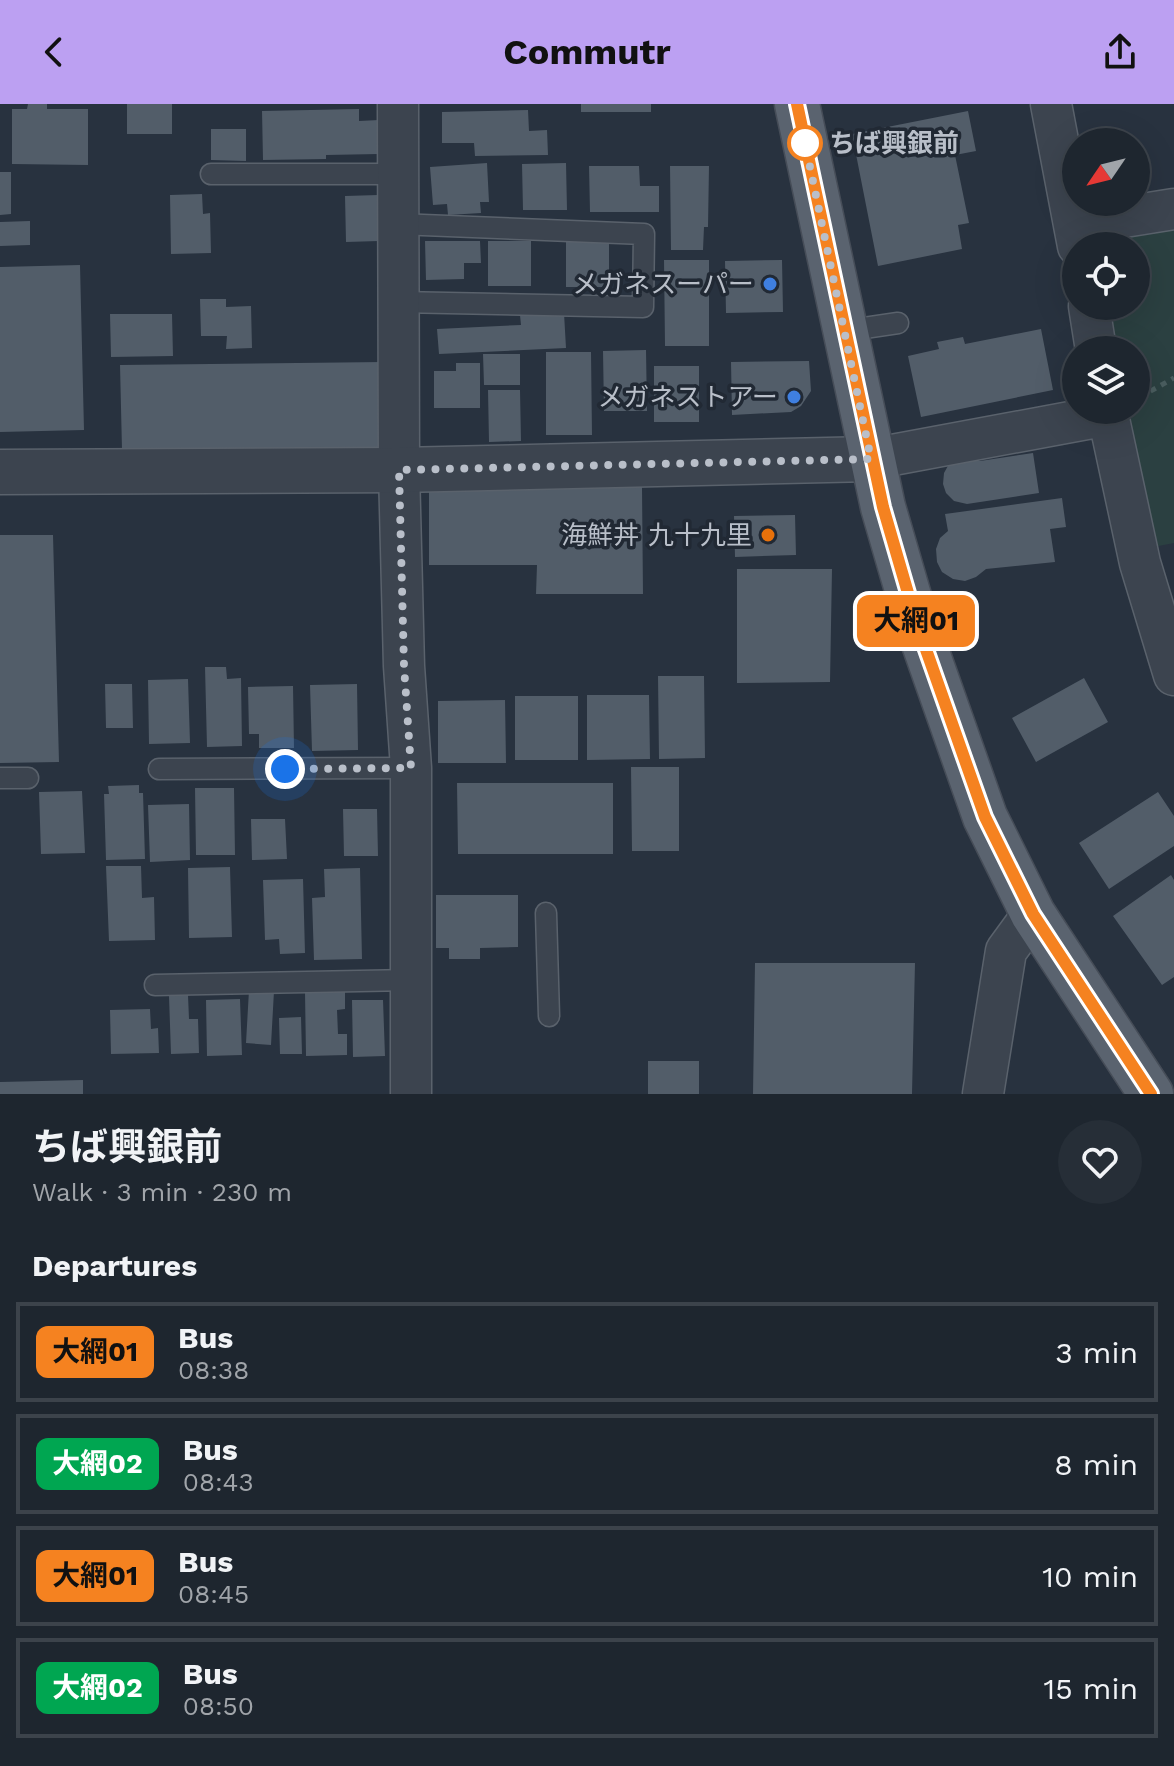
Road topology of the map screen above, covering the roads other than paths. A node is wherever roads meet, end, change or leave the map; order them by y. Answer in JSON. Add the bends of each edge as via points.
{"nodes":[{"id":1,"x":398,"y":104,"type":"edge"},
{"id":2,"x":797,"y":104,"type":"edge"},
{"id":3,"x":1051,"y":104,"type":"edge"},
{"id":4,"x":211,"y":174,"type":"dead end"},
{"id":5,"x":399,"y":174,"type":"junction"},
{"id":6,"x":1174,"y":209,"type":"edge"},
{"id":7,"x":398,"y":224,"type":"junction"},
{"id":8,"x":1075,"y":232,"type":"edge"},
{"id":9,"x":1091,"y":232,"type":"edge"},
{"id":10,"x":398,"y":302,"type":"junction"},
{"id":11,"x":898,"y":323,"type":"dead end"},
{"id":12,"x":844,"y":331,"type":"junction"},
{"id":13,"x":1062,"y":419,"type":"edge"},
{"id":14,"x":1121,"y":424,"type":"edge"},
{"id":15,"x":871,"y":459,"type":"junction"},
{"id":16,"x":399,"y":470,"type":"junction"},
{"id":17,"x":0,"y":472,"type":"edge"},
{"id":18,"x":1157,"y":561,"type":"edge"},
{"id":19,"x":1174,"y":675,"type":"edge"},
{"id":20,"x":411,"y":768,"type":"junction"},
{"id":21,"x":159,"y":769,"type":"dead end"},
{"id":22,"x":0,"y":778,"type":"edge"},
{"id":23,"x":28,"y":778,"type":"dead end"},
{"id":24,"x":546,"y":913,"type":"dead end"},
{"id":25,"x":1033,"y":914,"type":"junction"},
{"id":26,"x":412,"y":980,"type":"junction"},
{"id":27,"x":155,"y":985,"type":"dead end"},
{"id":28,"x":549,"y":1016,"type":"dead end"},
{"id":29,"x":411,"y":1094,"type":"edge"},
{"id":30,"x":983,"y":1094,"type":"edge"},
{"id":31,"x":1151,"y":1094,"type":"edge"}],
"edges":[{"from":1,"to":5,"type":"street"},
{"from":2,"to":12,"type":"main road"},
{"from":3,"to":8,"type":"street"},
{"from":4,"to":5,"type":"lane"},
{"from":5,"to":7,"type":"street"},
{"from":6,"to":9,"type":"street"},
{"from":7,"to":10,"type":"street"},
{"from":7,"to":10,"type":"lane","via":[[644,234],[643,307]]},
{"from":10,"to":16,"type":"street"},
{"from":11,"to":12,"type":"lane"},
{"from":12,"to":15,"type":"main road"},
{"from":13,"to":15,"type":"street"},
{"from":14,"to":18,"type":"street"},
{"from":15,"to":16,"type":"street"},
{"from":15,"to":25,"type":"main road","via":[[917,624],[985,817]]},
{"from":16,"to":17,"type":"street"},
{"from":16,"to":20,"type":"street"},
{"from":18,"to":19,"type":"street"},
{"from":20,"to":21,"type":"lane"},
{"from":20,"to":26,"type":"street"},
{"from":22,"to":23,"type":"lane"},
{"from":24,"to":28,"type":"lane"},
{"from":25,"to":30,"type":"street","via":[[1006,951]]},
{"from":25,"to":31,"type":"main road"},
{"from":26,"to":27,"type":"lane"},
{"from":26,"to":29,"type":"street"}]}
